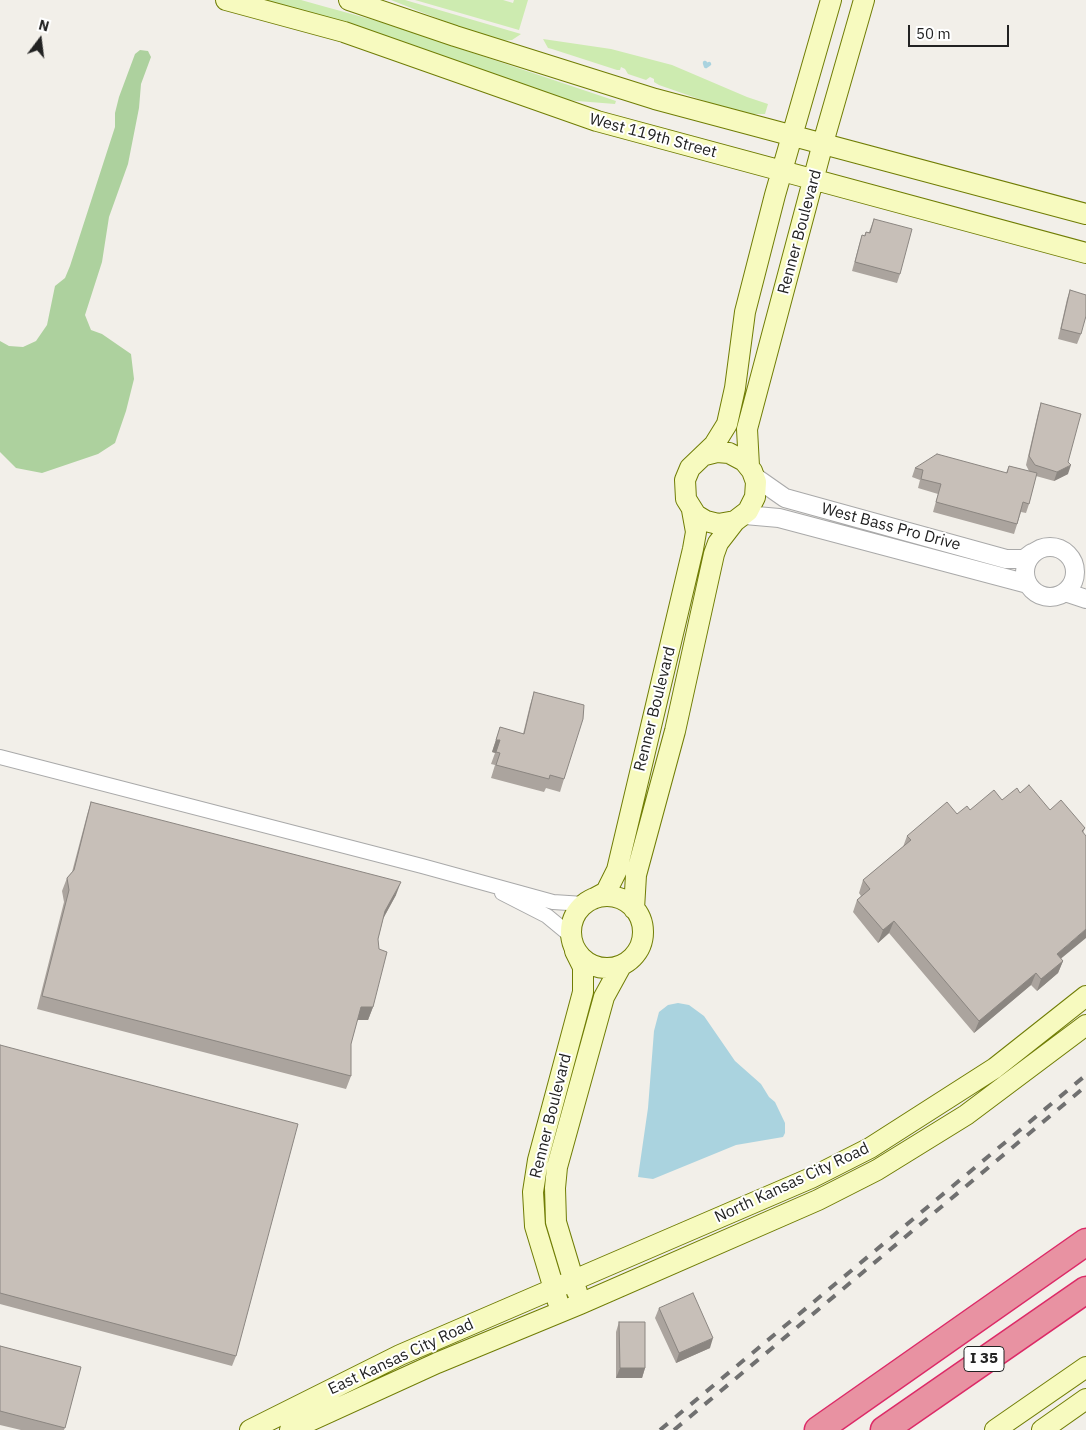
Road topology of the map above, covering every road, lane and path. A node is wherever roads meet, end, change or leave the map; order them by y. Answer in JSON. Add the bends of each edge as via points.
{"nodes":[{"id":1,"x":226,"y":0,"type":"edge"},
{"id":2,"x":349,"y":0,"type":"edge"},
{"id":3,"x":831,"y":0,"type":"edge"},
{"id":4,"x":864,"y":0,"type":"edge"},
{"id":5,"x":792,"y":135,"type":"junction"},
{"id":6,"x":823,"y":143,"type":"junction"},
{"id":7,"x":783,"y":171,"type":"junction"},
{"id":8,"x":814,"y":179,"type":"junction"},
{"id":9,"x":1086,"y":214,"type":"edge"},
{"id":10,"x":1086,"y":253,"type":"edge"},
{"id":11,"x":705,"y":455,"type":"junction"},
{"id":12,"x":752,"y":471,"type":"junction"},
{"id":13,"x":692,"y":510,"type":"junction"},
{"id":14,"x":740,"y":518,"type":"junction"},
{"id":15,"x":1032,"y":553,"type":"junction"},
{"id":16,"x":1074,"y":562,"type":"junction"},
{"id":17,"x":1086,"y":575,"type":"edge"},
{"id":18,"x":1028,"y":584,"type":"junction"},
{"id":19,"x":1065,"y":592,"type":"junction"},
{"id":20,"x":1086,"y":599,"type":"edge"},
{"id":21,"x":0,"y":757,"type":"edge"},
{"id":22,"x":476,"y":882,"type":"junction"},
{"id":23,"x":588,"y":902,"type":"junction"},
{"id":24,"x":634,"y":909,"type":"junction"},
{"id":25,"x":573,"y":943,"type":"junction"},
{"id":26,"x":621,"y":966,"type":"junction"},
{"id":27,"x":1086,"y":996,"type":"edge"},
{"id":28,"x":1086,"y":1025,"type":"edge"},
{"id":29,"x":1086,"y":1242,"type":"edge"},
{"id":30,"x":573,"y":1281,"type":"junction"},
{"id":31,"x":554,"y":1289,"type":"junction"},
{"id":32,"x":1086,"y":1290,"type":"edge"},
{"id":33,"x":580,"y":1304,"type":"junction"},
{"id":34,"x":561,"y":1311,"type":"junction"},
{"id":35,"x":1086,"y":1367,"type":"edge"},
{"id":36,"x":1086,"y":1399,"type":"edge"},
{"id":37,"x":250,"y":1430,"type":"edge"},
{"id":38,"x":290,"y":1430,"type":"edge"},
{"id":39,"x":818,"y":1430,"type":"edge"},
{"id":40,"x":884,"y":1430,"type":"edge"},
{"id":41,"x":995,"y":1430,"type":"edge"},
{"id":42,"x":1042,"y":1430,"type":"edge"}],
"edges":[{"from":1,"to":7,"type":"main road","name":"West 119th Street","via":[[344,32],[597,121]]},
{"from":2,"to":5,"type":"main road","via":[[588,79]]},
{"from":3,"to":5,"type":"main road","name":"Renner Boulevard"},
{"from":4,"to":6,"type":"main road","name":"Renner Boulevard"},
{"from":5,"to":6,"type":"main road"},
{"from":5,"to":7,"type":"main road","name":"Renner Boulevard"},
{"from":6,"to":8,"type":"main road","name":"Renner Boulevard"},
{"from":6,"to":9,"type":"main road"},
{"from":7,"to":8,"type":"main road","name":"West 119th Street"},
{"from":7,"to":11,"type":"main road","name":"Renner Boulevard","via":[[745,312],[731,408],[722,434]]},
{"from":8,"to":10,"type":"main road","name":"West 119th Street"},
{"from":8,"to":12,"type":"main road","name":"Renner Boulevard","via":[[746,430]]},
{"from":11,"to":12,"type":"main road","via":[[729,453],[740,458]]},
{"from":11,"to":13,"type":"main road","via":[[690,468],[685,480],[686,499]]},
{"from":12,"to":14,"type":"main road","via":[[755,497]]},
{"from":12,"to":15,"type":"street","name":"West Bass Pro Drive","via":[[785,498],[1014,559],[1024,559]]},
{"from":13,"to":14,"type":"main road","via":[[700,519],[712,523],[724,524]]},
{"from":13,"to":23,"type":"main road","name":"Renner Boulevard","via":[[696,532],[694,549],[617,870],[606,892]]},
{"from":14,"to":18,"type":"street","name":"West Bass Pro Drive","via":[[779,518]]},
{"from":14,"to":24,"type":"main road","name":"Renner Boulevard","via":[[718,543],[714,554],[675,731],[636,875]]},
{"from":15,"to":16,"type":"street","via":[[1047,546],[1055,547]]},
{"from":15,"to":18,"type":"street","via":[[1025,567]]},
{"from":16,"to":17,"type":"street"},
{"from":16,"to":19,"type":"street","via":[[1074,578]]},
{"from":18,"to":19,"type":"street","via":[[1040,595],[1048,597]]},
{"from":19,"to":20,"type":"street"},
{"from":21,"to":22,"type":"street"},
{"from":22,"to":23,"type":"street","via":[[564,904]]},
{"from":22,"to":25,"type":"street","via":[[547,916]]},
{"from":23,"to":24,"type":"main road","via":[[604,896],[615,897]]},
{"from":23,"to":25,"type":"main road","via":[[576,913],[571,924]]},
{"from":24,"to":26,"type":"main road","via":[[641,920],[642,942]]},
{"from":25,"to":26,"type":"main road","via":[[582,959],[600,968]]},
{"from":25,"to":31,"type":"main road","name":"Renner Boulevard","via":[[583,967],[583,992],[538,1160],[533,1192],[535,1226]]},
{"from":26,"to":30,"type":"main road","name":"Renner Boulevard","via":[[604,997],[557,1168],[556,1222]]},
{"from":27,"to":30,"type":"main road","name":"North Kansas City Road","via":[[995,1068],[870,1148],[811,1178]]},
{"from":28,"to":33,"type":"main road","name":"North Kansas City Road","via":[[966,1115],[877,1170],[818,1200]]},
{"from":29,"to":39,"type":"highway","number":"I 35"},
{"from":30,"to":31,"type":"main road","name":"North Kansas City Road"},
{"from":30,"to":33,"type":"main road","name":"Renner Boulevard"},
{"from":31,"to":34,"type":"main road","name":"Renner Boulevard"},
{"from":31,"to":37,"type":"main road","name":"East Kansas City Road","via":[[400,1355]]},
{"from":32,"to":40,"type":"highway","number":"I 35"},
{"from":33,"to":34,"type":"main road","name":"North Kansas City Road"},
{"from":34,"to":38,"type":"main road","name":"East Kansas City Road","via":[[436,1363]]},
{"from":35,"to":41,"type":"main road"},
{"from":36,"to":42,"type":"main road"}]}
